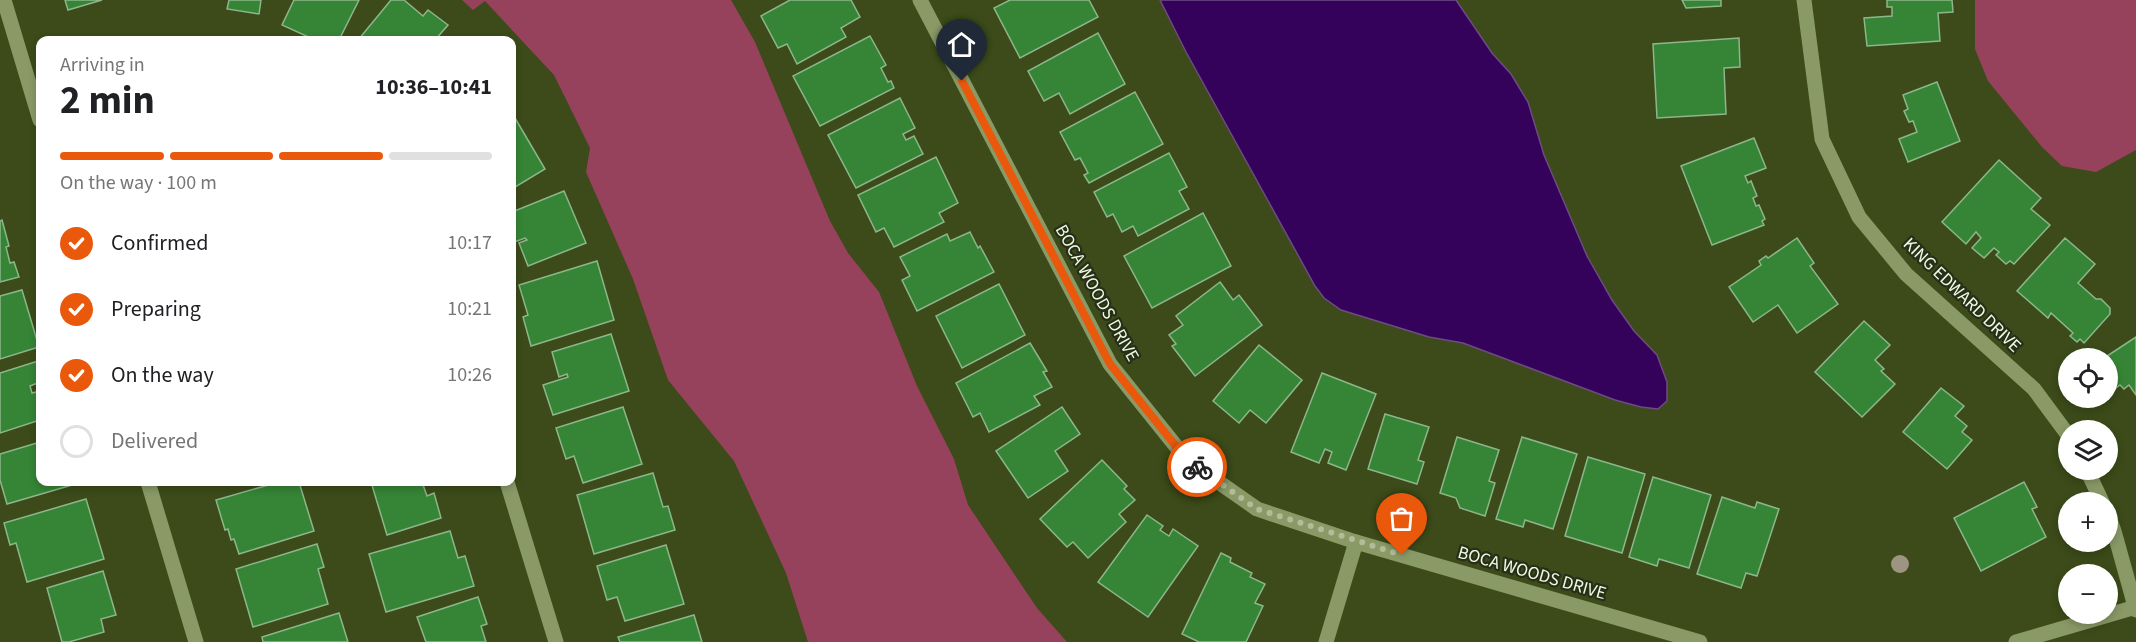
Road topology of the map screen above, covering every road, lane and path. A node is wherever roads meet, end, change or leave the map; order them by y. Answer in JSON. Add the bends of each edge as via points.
{"nodes":[{"id":1,"x":4,"y":0,"type":"edge"},
{"id":2,"x":920,"y":0,"type":"edge"},
{"id":3,"x":1804,"y":0,"type":"edge"},
{"id":4,"x":36,"y":88,"type":"edge"},
{"id":5,"x":2058,"y":421,"type":"edge"},
{"id":6,"x":149,"y":486,"type":"edge"},
{"id":7,"x":508,"y":486,"type":"edge"},
{"id":8,"x":1356,"y":542,"type":"junction"},
{"id":9,"x":2118,"y":545,"type":"edge"},
{"id":10,"x":2136,"y":608,"type":"edge"},
{"id":11,"x":196,"y":642,"type":"edge"},
{"id":12,"x":556,"y":642,"type":"edge"},
{"id":13,"x":1326,"y":642,"type":"edge"},
{"id":14,"x":1700,"y":642,"type":"edge"},
{"id":15,"x":2016,"y":642,"type":"edge"}],
"edges":[{"from":1,"to":4,"type":"street"},
{"from":2,"to":8,"type":"street","name":"BOCA WOODS DRIVE","via":[[1110,364],[1187,460],[1257,509]]},
{"from":3,"to":5,"type":"street","name":"KING EDWARD DRIVE","via":[[1822,138],[1859,217],[1906,274],[2034,389]]},
{"from":6,"to":11,"type":"street"},
{"from":7,"to":12,"type":"street"},
{"from":8,"to":13,"type":"street"},
{"from":8,"to":14,"type":"street","name":"BOCA WOODS DRIVE"},
{"from":9,"to":10,"type":"street"},
{"from":10,"to":15,"type":"street"}]}
